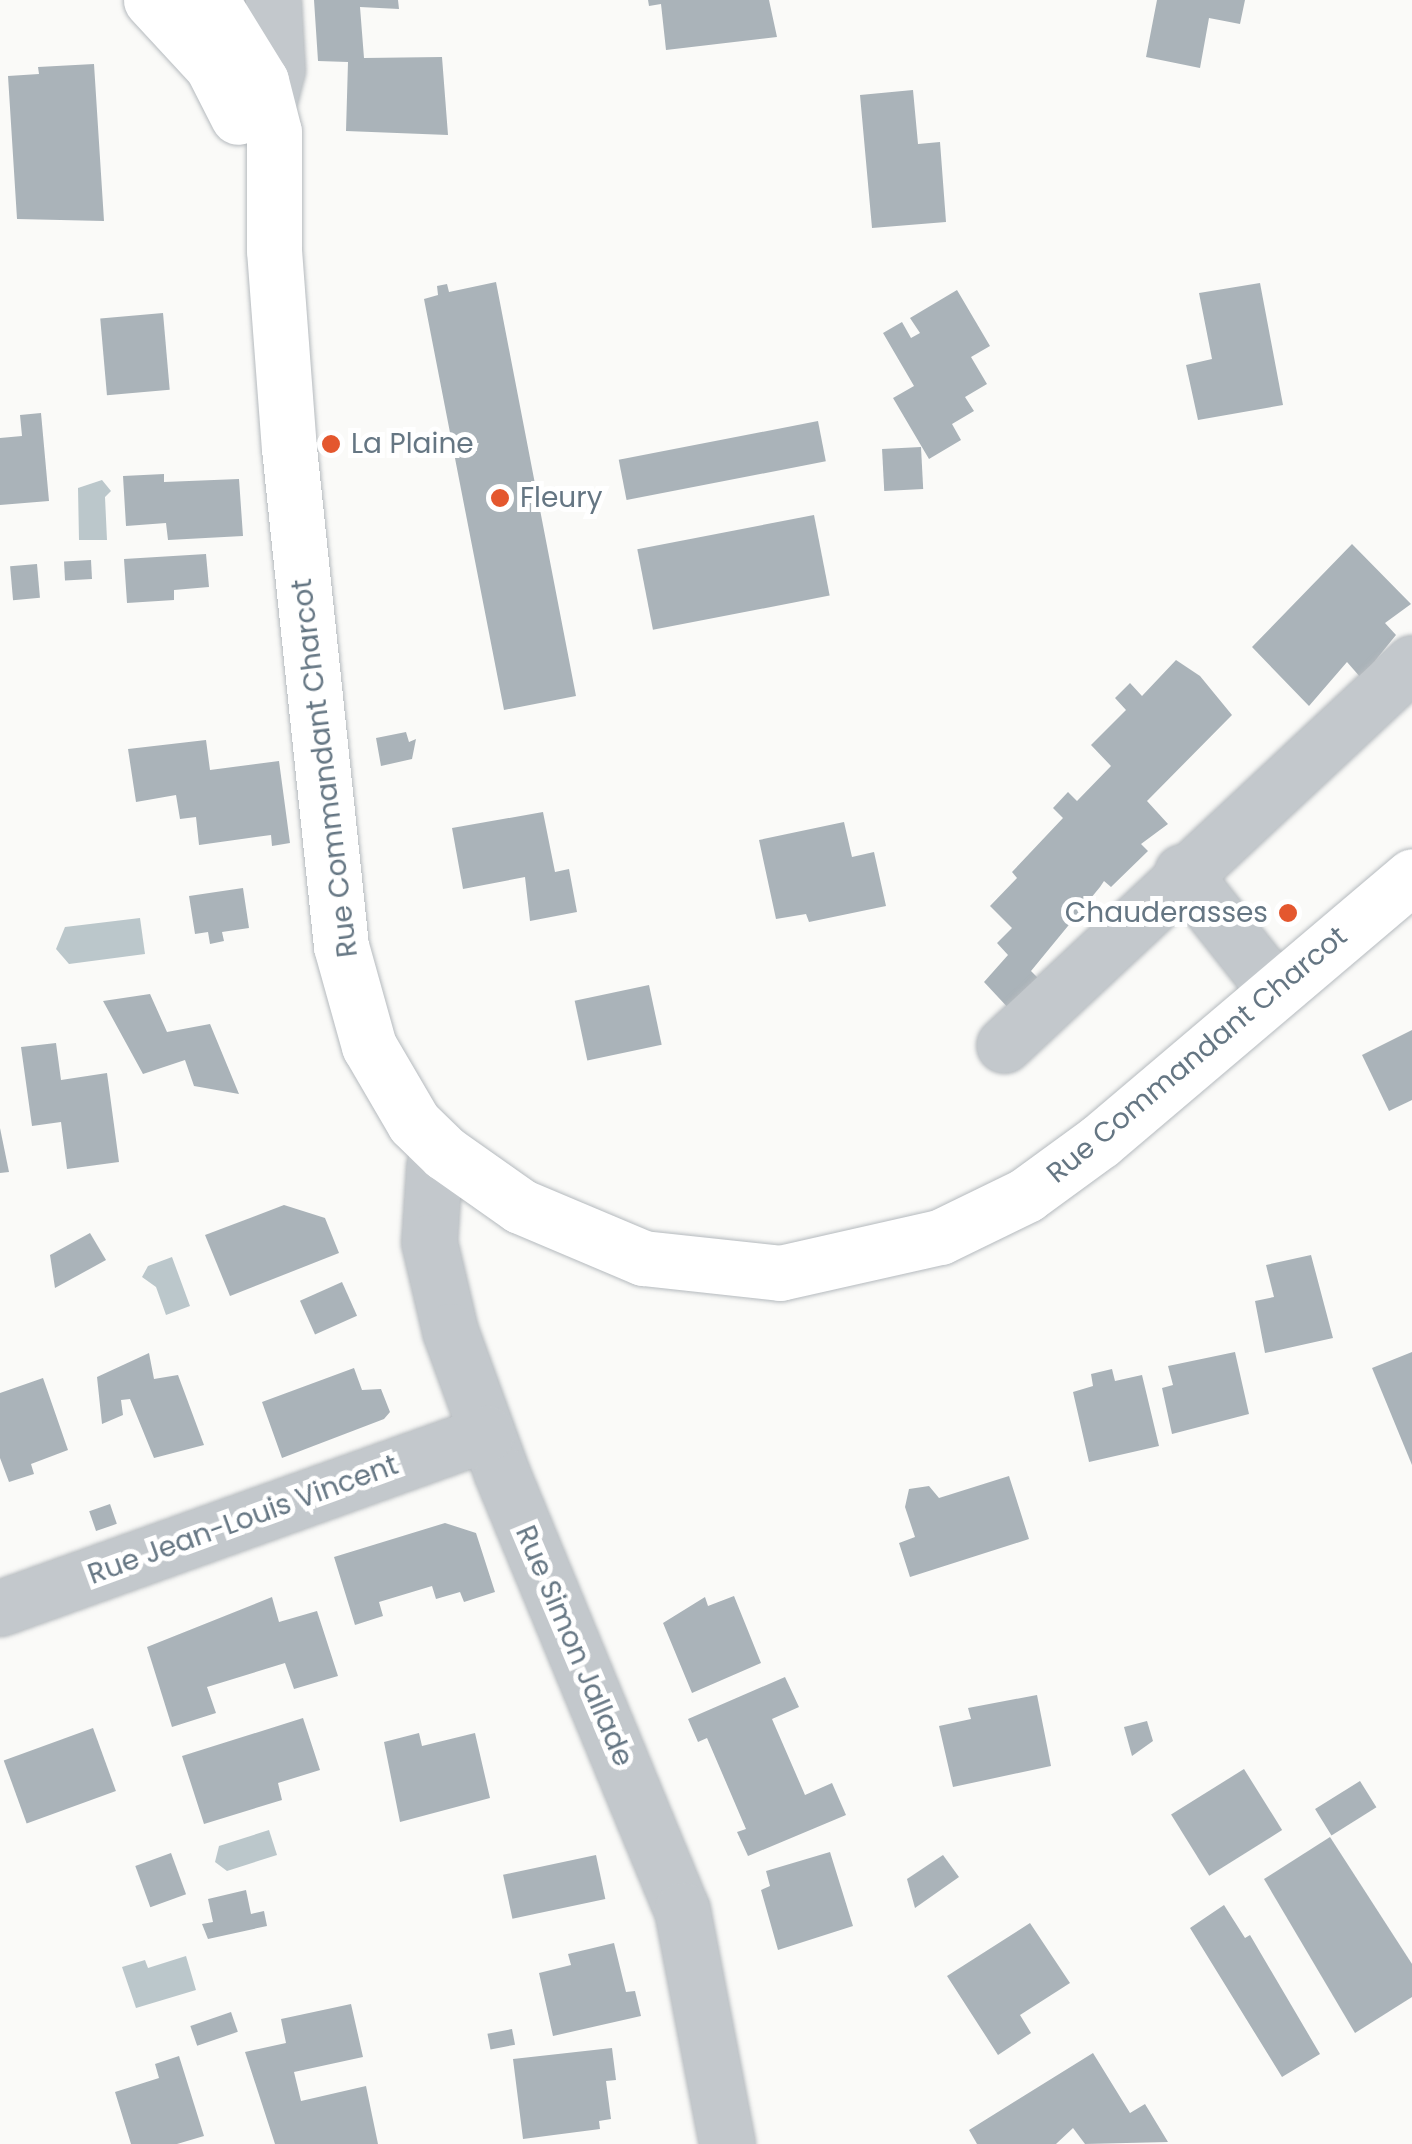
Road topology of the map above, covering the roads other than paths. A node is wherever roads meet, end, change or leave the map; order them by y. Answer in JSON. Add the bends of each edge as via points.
{"nodes":[{"id":1,"x":151,"y":0,"type":"edge"},
{"id":2,"x":211,"y":0,"type":"edge"},
{"id":3,"x":273,"y":0,"type":"edge"},
{"id":4,"x":268,"y":105,"type":"junction"},
{"id":5,"x":274,"y":250,"type":"junction"},
{"id":6,"x":1412,"y":662,"type":"edge"},
{"id":7,"x":1182,"y":872,"type":"junction"},
{"id":8,"x":1412,"y":876,"type":"edge"},
{"id":9,"x":1276,"y":991,"type":"junction"},
{"id":10,"x":1004,"y":1045,"type":"dead end"},
{"id":11,"x":445,"y":1153,"type":"junction"},
{"id":12,"x":487,"y":1434,"type":"junction"},
{"id":13,"x":0,"y":1608,"type":"edge"},
{"id":14,"x":727,"y":2144,"type":"edge"}],
"edges":[{"from":1,"to":5,"type":"main road","name":"Rue Commandant Charcot","via":[[212,66],[236,112]]},
{"from":2,"to":4,"type":"main road","name":"Rue Commandant Charcot","via":[[246,51]]},
{"from":3,"to":4,"type":"street","name":"Rue Commandant Charcot","via":[[277,70]]},
{"from":4,"to":5,"type":"main road","name":"Rue Commandant Charcot"},
{"from":5,"to":11,"type":"main road","name":"Rue Commandant Charcot","via":[[341,946],[369,1046],[404,1109]]},
{"from":6,"to":7,"type":"street"},
{"from":7,"to":9,"type":"street"},
{"from":7,"to":10,"type":"street"},
{"from":8,"to":9,"type":"main road","name":"Rue Commandant Charcot"},
{"from":9,"to":11,"type":"main road","name":"Rue Commandant Charcot","via":[[1100,1141],[1026,1194],[940,1237],[840,1265],[729,1272],[643,1258],[520,1206]]},
{"from":11,"to":12,"type":"street","name":"Rue Simon Jallade","via":[[434,1167],[429,1252]]},
{"from":12,"to":13,"type":"street","name":"Rue Jean-Louis Vincent"},
{"from":12,"to":14,"type":"street","name":"Rue Simon Jallade","via":[[682,1910]]}]}
